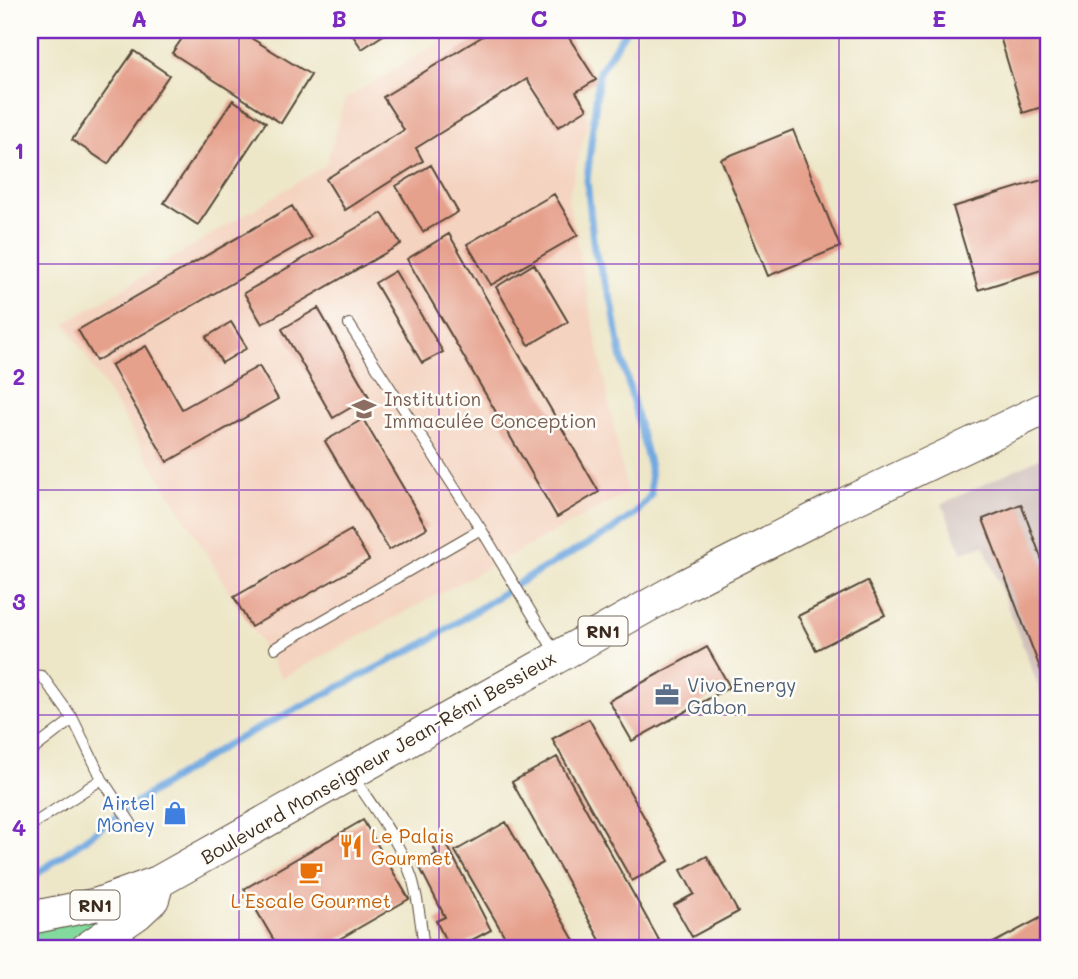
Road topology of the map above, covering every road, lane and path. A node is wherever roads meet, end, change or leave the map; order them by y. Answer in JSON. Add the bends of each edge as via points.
{"nodes":[{"id":1,"x":349,"y":324,"type":"dead end"},
{"id":2,"x":1048,"y":407,"type":"edge"},
{"id":3,"x":481,"y":529,"type":"junction"},
{"id":4,"x":275,"y":648,"type":"dead end"},
{"id":5,"x":557,"y":655,"type":"junction"},
{"id":6,"x":30,"y":675,"type":"edge"},
{"id":7,"x":73,"y":719,"type":"junction"},
{"id":8,"x":30,"y":752,"type":"edge"},
{"id":9,"x":351,"y":774,"type":"junction"},
{"id":10,"x":102,"y":779,"type":"junction"},
{"id":11,"x":131,"y":823,"type":"dead end"},
{"id":12,"x":30,"y":826,"type":"edge"},
{"id":13,"x":158,"y":882,"type":"junction"},
{"id":14,"x":30,"y":918,"type":"edge"},
{"id":15,"x":86,"y":949,"type":"edge"},
{"id":16,"x":425,"y":949,"type":"edge"}],
"edges":[{"from":1,"to":3,"type":"lane"},
{"from":2,"to":5,"type":"main road","name":"Boulevard Monseigneur Jean-Rémi Bessieux","number":"RN1","via":[[834,509]]},
{"from":3,"to":4,"type":"lane"},
{"from":3,"to":5,"type":"lane"},
{"from":5,"to":9,"type":"main road","name":"Boulevard Monseigneur Jean-Rémi Bessieux","number":"RN1"},
{"from":6,"to":7,"type":"lane","via":[[42,676]]},
{"from":7,"to":8,"type":"lane"},
{"from":7,"to":10,"type":"lane"},
{"from":9,"to":13,"type":"main road","name":"Boulevard Monseigneur Jean-Rémi Bessieux","number":"RN1"},
{"from":9,"to":16,"type":"lane","via":[[411,876]]},
{"from":10,"to":11,"type":"lane"},
{"from":10,"to":12,"type":"lane"},
{"from":13,"to":14,"type":"main road","name":"Boulevard Monseigneur Jean-Rémi Bessieux","number":"RN1","via":[[98,904]]},
{"from":13,"to":15,"type":"main road","name":"Boulevard Monseigneur Jean-Rémi Bessieux","number":"RN1","via":[[153,899],[137,914]]}]}
